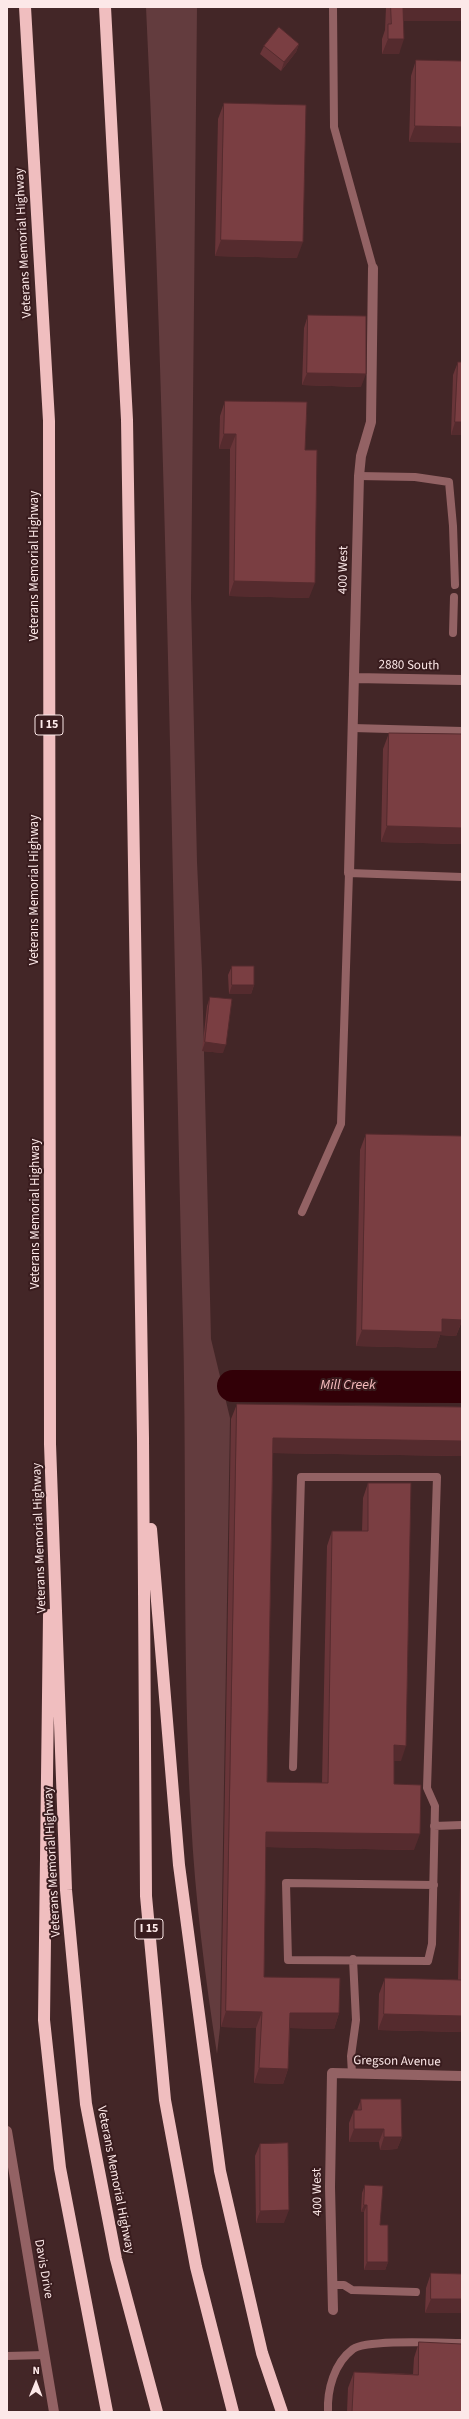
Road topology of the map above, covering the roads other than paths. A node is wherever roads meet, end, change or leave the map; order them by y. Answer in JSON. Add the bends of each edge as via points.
{"nodes":[{"id":1,"x":24,"y":7,"type":"edge"},
{"id":2,"x":105,"y":7,"type":"edge"},
{"id":3,"x":333,"y":7,"type":"edge"},
{"id":4,"x":372,"y":268,"type":"joint"},
{"id":5,"x":359,"y":476,"type":"junction"},
{"id":6,"x":454,"y":584,"type":"dead end"},
{"id":7,"x":454,"y":598,"type":"dead end"},
{"id":8,"x":453,"y":633,"type":"dead end"},
{"id":9,"x":355,"y":678,"type":"junction"},
{"id":10,"x":462,"y":680,"type":"edge"},
{"id":11,"x":353,"y":728,"type":"junction"},
{"id":12,"x":462,"y":731,"type":"edge"},
{"id":13,"x":349,"y":873,"type":"junction"},
{"id":14,"x":462,"y":877,"type":"edge"},
{"id":15,"x":302,"y":1212,"type":"dead end"},
{"id":16,"x":143,"y":1438,"type":"junction"},
{"id":17,"x":50,"y":1444,"type":"junction"},
{"id":18,"x":293,"y":1768,"type":"dead end"},
{"id":19,"x":462,"y":1825,"type":"edge"},
{"id":20,"x":434,"y":1826,"type":"junction"},
{"id":21,"x":434,"y":1885,"type":"junction"},
{"id":22,"x":353,"y":1959,"type":"junction"},
{"id":23,"x":332,"y":2073,"type":"joint"},
{"id":24,"x":352,"y":2074,"type":"junction"},
{"id":25,"x":462,"y":2076,"type":"edge"},
{"id":26,"x":7,"y":2130,"type":"edge"},
{"id":27,"x":8,"y":2146,"type":"edge"},
{"id":28,"x":333,"y":2285,"type":"junction"},
{"id":29,"x":416,"y":2292,"type":"dead end"},
{"id":30,"x":333,"y":2310,"type":"dead end"},
{"id":31,"x":462,"y":2343,"type":"edge"},
{"id":32,"x":44,"y":2355,"type":"junction"},
{"id":33,"x":7,"y":2356,"type":"edge"},
{"id":34,"x":54,"y":2412,"type":"edge"},
{"id":35,"x":106,"y":2412,"type":"edge"},
{"id":36,"x":157,"y":2412,"type":"edge"},
{"id":37,"x":233,"y":2412,"type":"edge"},
{"id":38,"x":282,"y":2412,"type":"edge"},
{"id":39,"x":328,"y":2412,"type":"edge"}],
"edges":[{"from":1,"to":17,"type":"highway","name":"Veterans Memorial Highway","number":"I 15","via":[[49,421]]},
{"from":2,"to":16,"type":"highway","number":"I 15","via":[[127,420]]},
{"from":3,"to":4,"type":"lane","via":[[334,127]]},
{"from":4,"to":5,"type":"street","name":"400 West","via":[[371,422],[361,456]]},
{"from":5,"to":6,"type":"lane","via":[[415,477],[449,482]]},
{"from":5,"to":9,"type":"street","name":"400 West"},
{"from":7,"to":8,"type":"lane"},
{"from":9,"to":10,"type":"street","name":"2880 South"},
{"from":9,"to":11,"type":"street","name":"400 West"},
{"from":11,"to":12,"type":"lane"},
{"from":11,"to":13,"type":"street","name":"400 West"},
{"from":13,"to":14,"type":"lane"},
{"from":13,"to":15,"type":"lane","via":[[341,1124]]},
{"from":16,"to":37,"type":"highway","number":"I 15","via":[[146,1896],[165,2100],[196,2267]]},
{"from":16,"to":38,"type":"highway","via":[[179,1866],[220,2170],[262,2353]]},
{"from":17,"to":35,"type":"highway","via":[[44,2020],[60,2168]]},
{"from":17,"to":36,"type":"highway","name":"Veterans Memorial Highway","number":"I 15","via":[[66,1890],[86,2104],[116,2259]]},
{"from":18,"to":20,"type":"lane","via":[[301,1477],[437,1477],[427,1788],[434,1806]]},
{"from":19,"to":20,"type":"lane"},
{"from":20,"to":21,"type":"lane"},
{"from":21,"to":22,"type":"lane","via":[[432,1944],[428,1961]]},
{"from":21,"to":22,"type":"lane","via":[[286,1883],[288,1960]]},
{"from":22,"to":24,"type":"lane","via":[[356,2020],[351,2056]]},
{"from":23,"to":24,"type":"street","name":"Gregson Avenue"},
{"from":23,"to":28,"type":"street","name":"400 West","via":[[330,2187]]},
{"from":24,"to":25,"type":"street","name":"Gregson Avenue"},
{"from":26,"to":27,"type":"street","name":"Davis Drive"},
{"from":27,"to":32,"type":"street","name":"Davis Drive"},
{"from":28,"to":29,"type":"lane","via":[[344,2285],[352,2290]]},
{"from":28,"to":30,"type":"street","name":"400 West"},
{"from":31,"to":39,"type":"lane","via":[[378,2343],[353,2349],[335,2371],[327,2396]]},
{"from":32,"to":33,"type":"lane"},
{"from":32,"to":34,"type":"street","name":"Davis Drive"}]}
